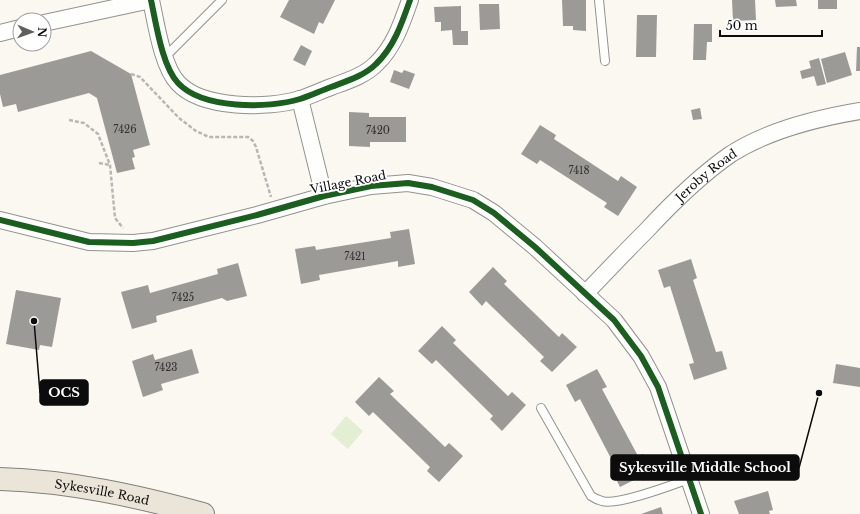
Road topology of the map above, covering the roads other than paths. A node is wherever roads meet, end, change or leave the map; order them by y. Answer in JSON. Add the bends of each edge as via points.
{"nodes":[{"id":1,"x":151,"y":0,"type":"edge"},
{"id":2,"x":222,"y":0,"type":"edge"},
{"id":3,"x":410,"y":0,"type":"edge"},
{"id":4,"x":599,"y":0,"type":"edge"},
{"id":5,"x":52,"y":21,"type":"edge"},
{"id":6,"x":12,"y":30,"type":"edge"},
{"id":7,"x":0,"y":33,"type":"edge"},
{"id":8,"x":165,"y":57,"type":"junction"},
{"id":9,"x":605,"y":61,"type":"dead end"},
{"id":10,"x":300,"y":99,"type":"junction"},
{"id":11,"x":860,"y":112,"type":"edge"},
{"id":12,"x":324,"y":196,"type":"junction"},
{"id":13,"x":0,"y":220,"type":"edge"},
{"id":14,"x":585,"y":294,"type":"junction"},
{"id":15,"x":541,"y":408,"type":"dead end"},
{"id":16,"x":0,"y":478,"type":"edge"},
{"id":17,"x":689,"y":479,"type":"junction"},
{"id":18,"x":203,"y":514,"type":"edge"},
{"id":19,"x":701,"y":514,"type":"edge"}],
"edges":[{"from":1,"to":5,"type":"street"},
{"from":1,"to":8,"type":"street"},
{"from":2,"to":8,"type":"lane"},
{"from":3,"to":10,"type":"street","via":[[398,34],[375,65],[355,78]]},
{"from":4,"to":9,"type":"lane"},
{"from":6,"to":7,"type":"street"},
{"from":8,"to":10,"type":"street","via":[[172,75],[179,84],[209,100],[231,105],[250,105]]},
{"from":10,"to":12,"type":"street"},
{"from":11,"to":14,"type":"street","name":"Jeroby Road","via":[[777,132],[732,153],[686,189]]},
{"from":12,"to":13,"type":"street","name":"Village Road","via":[[153,241],[133,243],[89,242]]},
{"from":12,"to":14,"type":"street","name":"Village Road","via":[[371,186],[408,183],[436,188],[473,200],[494,213],[535,247]]},
{"from":14,"to":17,"type":"street","name":"Village Road","via":[[614,320],[641,356],[658,387]]},
{"from":15,"to":17,"type":"lane","via":[[591,496],[602,502],[627,499]]},
{"from":16,"to":18,"type":"main road","name":"Sykesville Road","via":[[107,490]]},
{"from":17,"to":19,"type":"street","name":"Village Road"}]}
